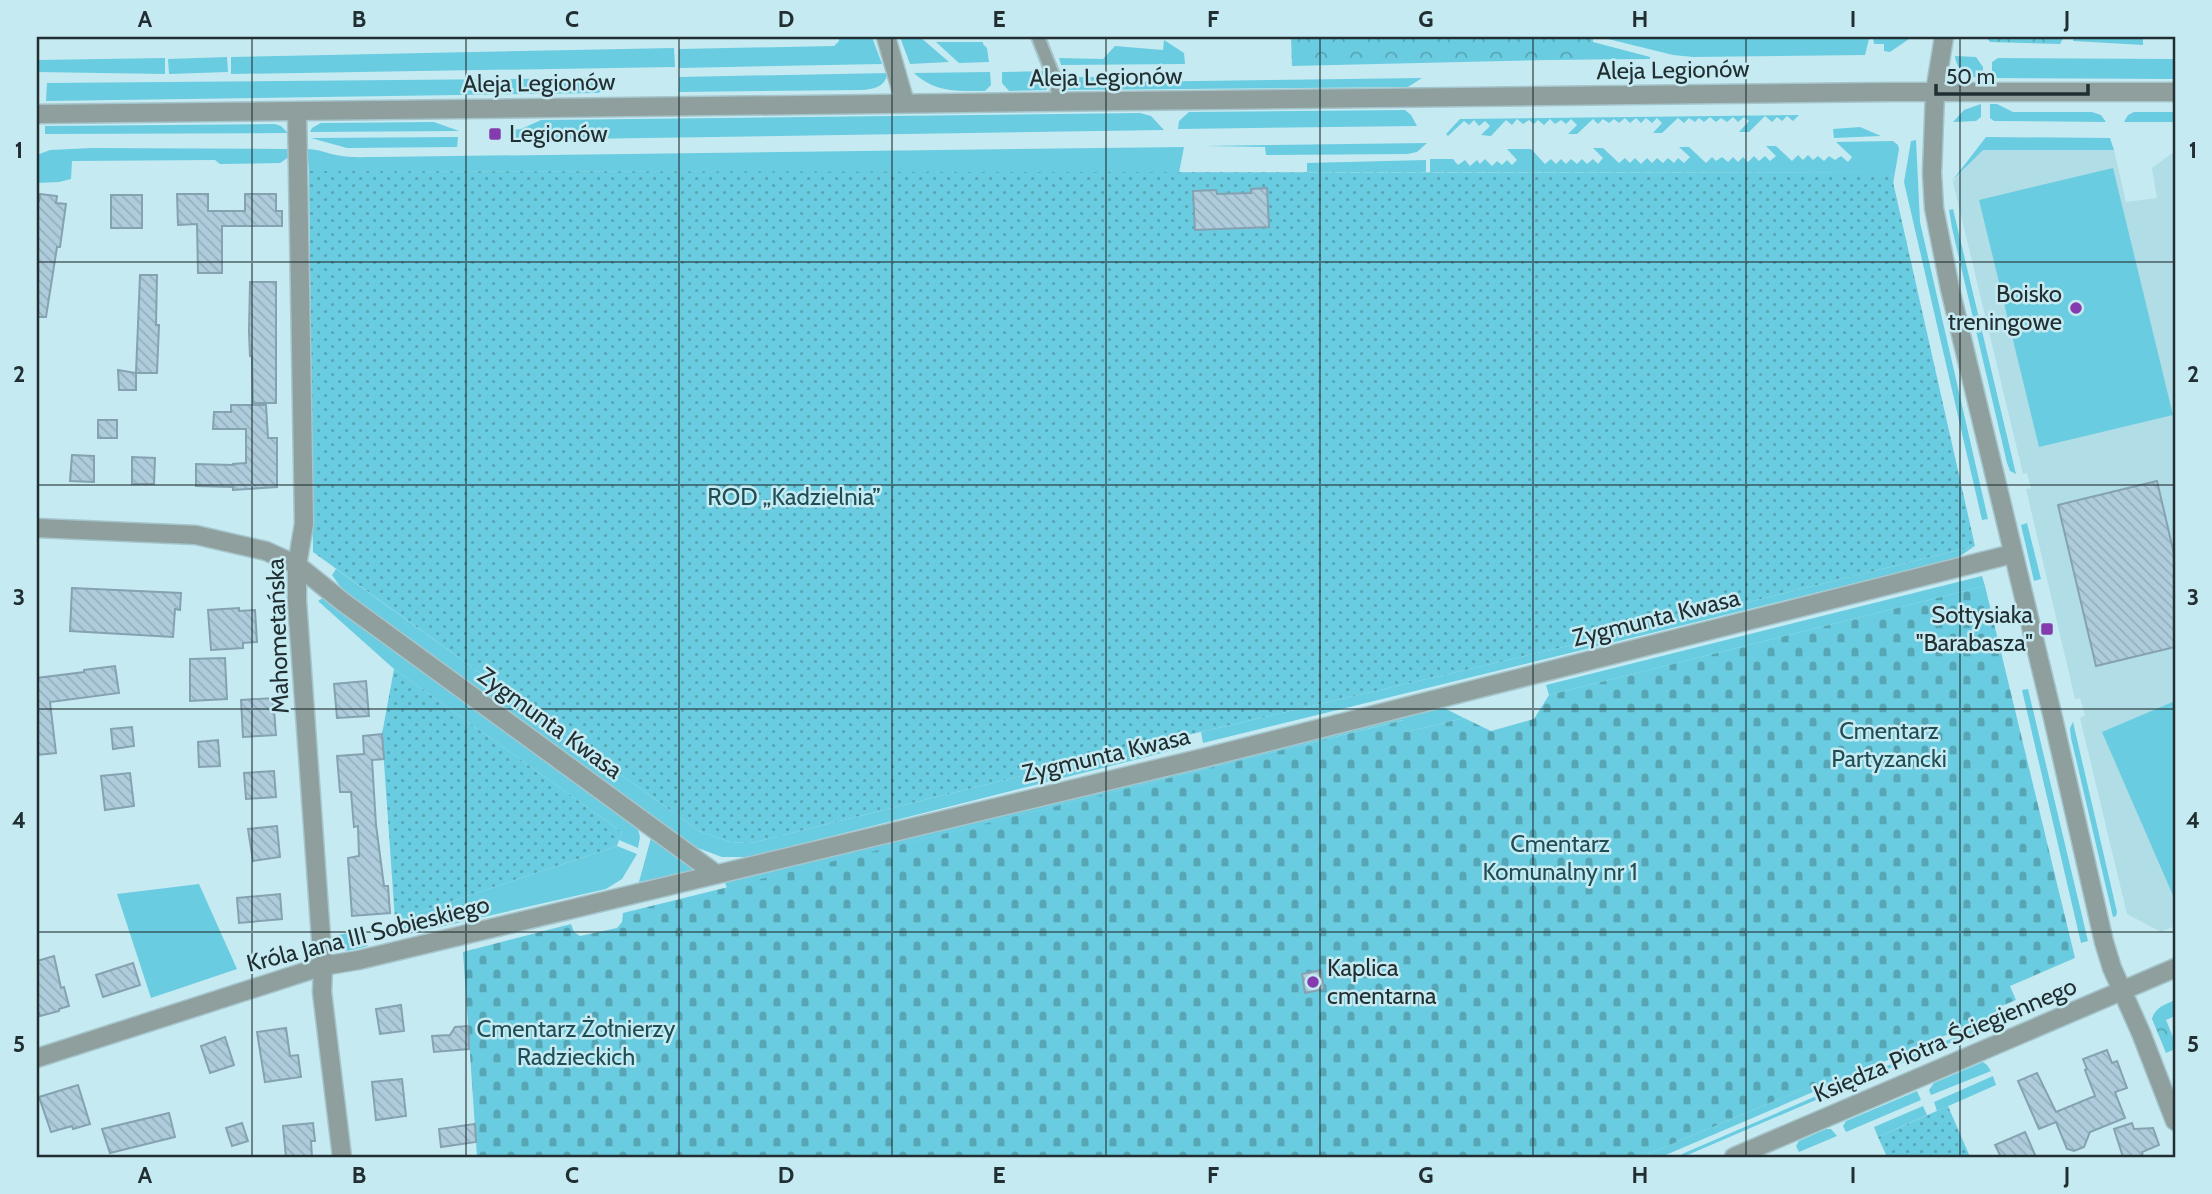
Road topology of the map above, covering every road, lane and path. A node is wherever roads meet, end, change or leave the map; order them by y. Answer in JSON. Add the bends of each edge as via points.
{"nodes":[{"id":1,"x":886,"y":37,"type":"edge"},
{"id":2,"x":1038,"y":37,"type":"edge"},
{"id":3,"x":1944,"y":37,"type":"edge"},
{"id":4,"x":1935,"y":92,"type":"junction"},
{"id":5,"x":2175,"y":92,"type":"edge"},
{"id":6,"x":1058,"y":102,"type":"junction"},
{"id":7,"x":905,"y":103,"type":"junction"},
{"id":8,"x":297,"y":111,"type":"junction"},
{"id":9,"x":37,"y":114,"type":"edge"},
{"id":10,"x":37,"y":528,"type":"edge"},
{"id":11,"x":2012,"y":554,"type":"junction"},
{"id":12,"x":297,"y":565,"type":"junction"},
{"id":13,"x":716,"y":874,"type":"junction"},
{"id":14,"x":323,"y":966,"type":"junction"},
{"id":15,"x":2175,"y":968,"type":"edge"},
{"id":16,"x":2122,"y":992,"type":"junction"},
{"id":17,"x":37,"y":1058,"type":"edge"},
{"id":18,"x":2175,"y":1121,"type":"edge"},
{"id":19,"x":342,"y":1157,"type":"edge"},
{"id":20,"x":1734,"y":1157,"type":"edge"}],
"edges":[{"from":1,"to":7,"type":"street"},
{"from":2,"to":6,"type":"street","via":[[1058,85]]},
{"from":3,"to":4,"type":"street"},
{"from":4,"to":5,"type":"street","name":"Aleja Legionów"},
{"from":4,"to":6,"type":"street","name":"Aleja Legionów"},
{"from":4,"to":11,"type":"street","via":[[1934,208]]},
{"from":6,"to":7,"type":"street","name":"Aleja Legionów"},
{"from":7,"to":8,"type":"street","name":"Aleja Legionów"},
{"from":8,"to":9,"type":"street","name":"Aleja Legionów"},
{"from":8,"to":12,"type":"street","name":"Mahometańska","via":[[304,524]]},
{"from":10,"to":12,"type":"street","name":"Zygmunta Kwasa","via":[[196,535],[266,551]]},
{"from":11,"to":13,"type":"street","name":"Zygmunta Kwasa","via":[[1203,758]]},
{"from":11,"to":16,"type":"street","via":[[2104,942]]},
{"from":12,"to":13,"type":"street","name":"Zygmunta Kwasa"},
{"from":12,"to":14,"type":"street","name":"Mahometańska"},
{"from":13,"to":14,"type":"street","name":"Króla Jana III Sobieskiego"},
{"from":14,"to":17,"type":"street","name":"Króla Jana III Sobieskiego"},
{"from":14,"to":19,"type":"street","name":"Mahometańska","via":[[322,992]]},
{"from":15,"to":16,"type":"street","name":"Księdza Piotra Ściegiennego"},
{"from":16,"to":18,"type":"street"},
{"from":16,"to":20,"type":"street","name":"Księdza Piotra Ściegiennego"}]}
